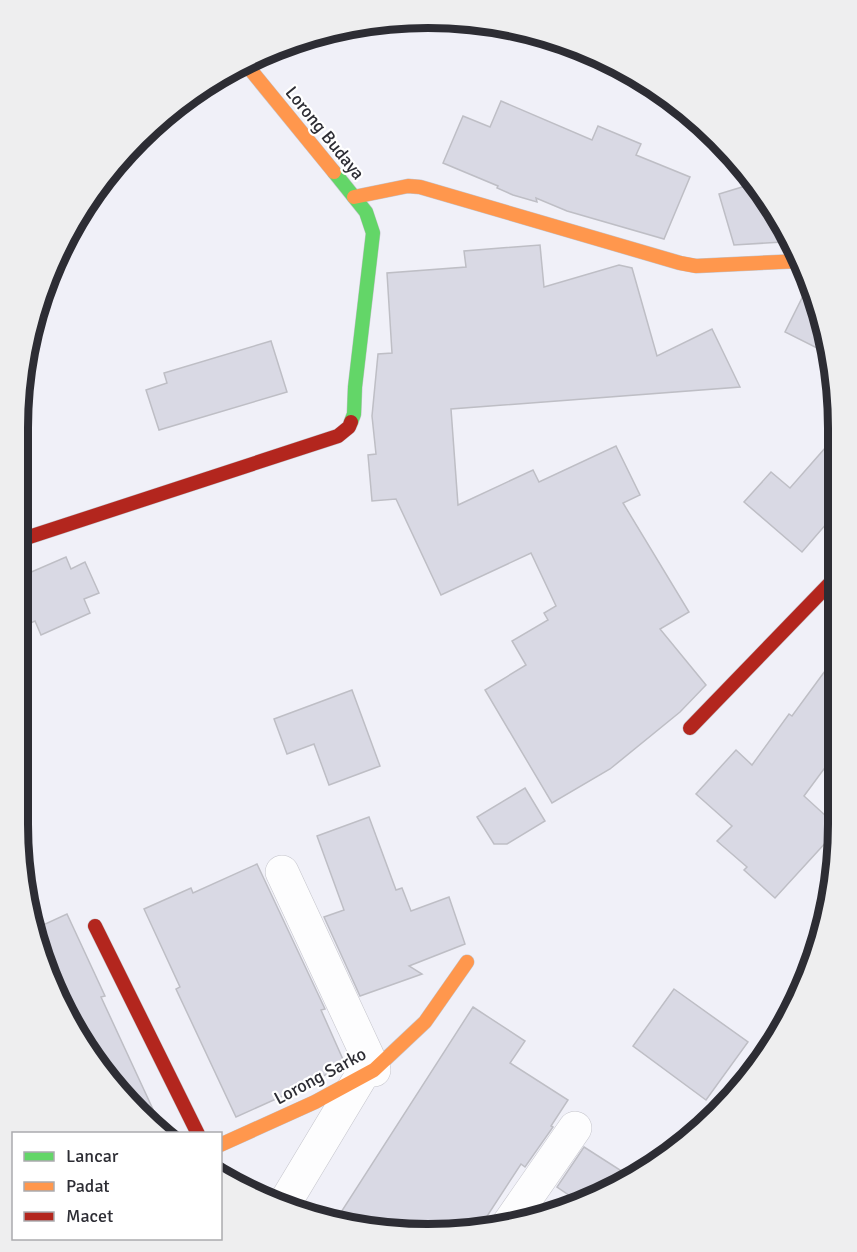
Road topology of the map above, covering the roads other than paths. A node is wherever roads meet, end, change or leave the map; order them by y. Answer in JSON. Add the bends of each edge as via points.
{"nodes":[{"id":1,"x":251,"y":70,"type":"edge"},
{"id":2,"x":354,"y":197,"type":"junction"},
{"id":3,"x":792,"y":261,"type":"edge"},
{"id":4,"x":28,"y":537,"type":"edge"},
{"id":5,"x":828,"y":585,"type":"edge"},
{"id":6,"x":690,"y":728,"type":"dead end"},
{"id":7,"x":282,"y":872,"type":"dead end"},
{"id":8,"x":95,"y":926,"type":"dead end"},
{"id":9,"x":467,"y":962,"type":"dead end"},
{"id":10,"x":367,"y":1074,"type":"junction"},
{"id":11,"x":575,"y":1128,"type":"dead end"},
{"id":12,"x":197,"y":1132,"type":"edge"},
{"id":13,"x":222,"y":1144,"type":"edge"},
{"id":14,"x":288,"y":1198,"type":"edge"},
{"id":15,"x":515,"y":1214,"type":"edge"}],
"edges":[{"from":1,"to":2,"type":"street","name":"Lorong Budaya"},
{"from":2,"to":3,"type":"street","via":[[420,187],[680,263],[696,266]]},
{"from":2,"to":4,"type":"street","name":"Lorong Budaya","via":[[366,212],[373,233],[354,414],[349,428],[338,436]]},
{"from":5,"to":6,"type":"street"},
{"from":7,"to":10,"type":"street"},
{"from":8,"to":12,"type":"street"},
{"from":9,"to":10,"type":"street","name":"Lorong Sarko","via":[[425,1022]]},
{"from":10,"to":13,"type":"street","name":"Lorong Sarko"},
{"from":10,"to":14,"type":"street"},
{"from":11,"to":15,"type":"street"}]}
